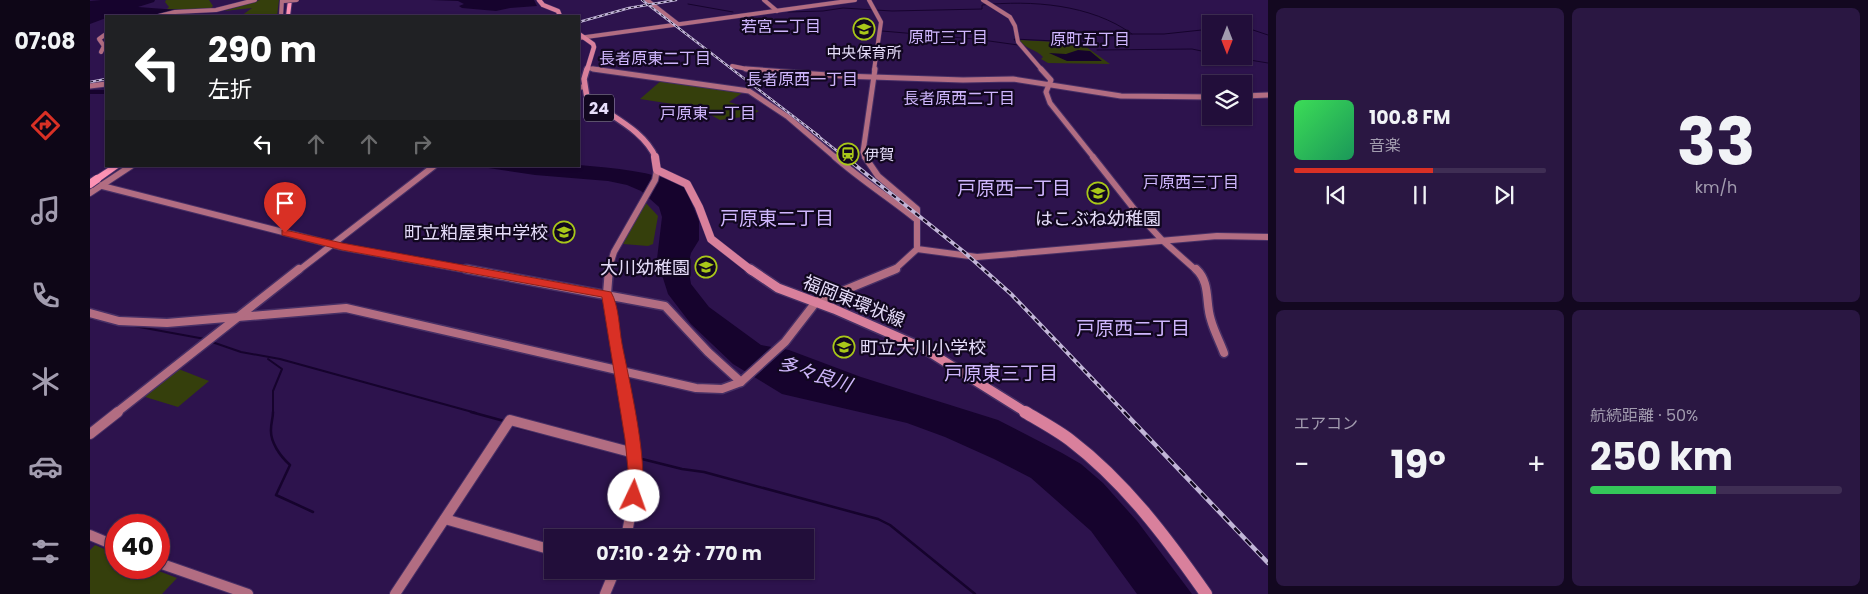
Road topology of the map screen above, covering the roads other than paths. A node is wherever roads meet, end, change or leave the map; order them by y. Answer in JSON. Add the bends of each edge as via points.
{"nodes":[{"id":1,"x":254,"y":0,"type":"edge"},
{"id":2,"x":290,"y":0,"type":"edge"},
{"id":3,"x":296,"y":0,"type":"edge"},
{"id":4,"x":539,"y":0,"type":"edge"},
{"id":5,"x":647,"y":0,"type":"edge"},
{"id":6,"x":764,"y":0,"type":"edge"},
{"id":7,"x":855,"y":0,"type":"edge"},
{"id":8,"x":869,"y":0,"type":"edge"},
{"id":9,"x":983,"y":0,"type":"edge"},
{"id":10,"x":283,"y":1,"type":"edge"},
{"id":11,"x":777,"y":11,"type":"junction"},
{"id":12,"x":163,"y":15,"type":"edge"},
{"id":13,"x":281,"y":15,"type":"edge"},
{"id":14,"x":288,"y":15,"type":"edge"},
{"id":15,"x":293,"y":15,"type":"edge"},
{"id":16,"x":560,"y":15,"type":"edge"},
{"id":17,"x":678,"y":24,"type":"junction"},
{"id":18,"x":105,"y":35,"type":"edge"},
{"id":19,"x":581,"y":37,"type":"edge"},
{"id":20,"x":100,"y":52,"type":"dead end"},
{"id":21,"x":732,"y":66,"type":"dead end"},
{"id":22,"x":588,"y":68,"type":"junction"},
{"id":23,"x":874,"y":77,"type":"junction"},
{"id":24,"x":105,"y":84,"type":"edge"},
{"id":25,"x":1049,"y":84,"type":"junction"},
{"id":26,"x":90,"y":86,"type":"edge"},
{"id":27,"x":581,"y":87,"type":"edge"},
{"id":28,"x":1268,"y":95,"type":"edge"},
{"id":29,"x":1252,"y":96,"type":"edge"},
{"id":30,"x":1202,"y":97,"type":"edge"},
{"id":31,"x":109,"y":167,"type":"edge"},
{"id":32,"x":115,"y":167,"type":"edge"},
{"id":33,"x":128,"y":167,"type":"edge"},
{"id":34,"x":433,"y":167,"type":"edge"},
{"id":35,"x":657,"y":172,"type":"junction"},
{"id":36,"x":93,"y":181,"type":"edge"},
{"id":37,"x":90,"y":192,"type":"edge"},
{"id":38,"x":917,"y":220,"type":"junction"},
{"id":39,"x":1268,"y":237,"type":"edge"},
{"id":40,"x":1162,"y":240,"type":"junction"},
{"id":41,"x":332,"y":244,"type":"junction"},
{"id":42,"x":916,"y":250,"type":"junction"},
{"id":43,"x":607,"y":294,"type":"junction"},
{"id":44,"x":816,"y":302,"type":"junction"},
{"id":45,"x":90,"y":313,"type":"edge"},
{"id":46,"x":237,"y":317,"type":"junction"},
{"id":47,"x":1224,"y":353,"type":"dead end"},
{"id":48,"x":619,"y":370,"type":"junction"},
{"id":49,"x":743,"y":380,"type":"junction"},
{"id":50,"x":90,"y":434,"type":"edge"},
{"id":51,"x":634,"y":452,"type":"junction"},
{"id":52,"x":445,"y":519,"type":"junction"},
{"id":53,"x":628,"y":529,"type":"edge"},
{"id":54,"x":90,"y":535,"type":"edge"},
{"id":55,"x":105,"y":541,"type":"edge"},
{"id":56,"x":544,"y":548,"type":"edge"},
{"id":57,"x":170,"y":567,"type":"edge"},
{"id":58,"x":612,"y":579,"type":"edge"},
{"id":59,"x":248,"y":594,"type":"edge"},
{"id":60,"x":395,"y":594,"type":"edge"},
{"id":61,"x":606,"y":594,"type":"edge"},
{"id":62,"x":1206,"y":594,"type":"edge"}],
"edges":[{"from":1,"to":12,"type":"street","via":[[216,10]]},
{"from":2,"to":14,"type":"highway"},
{"from":3,"to":10,"type":"street","bridge":true},
{"from":3,"to":15,"type":"highway"},
{"from":4,"to":16,"type":"main road","via":[[543,5],[558,10]]},
{"from":5,"to":17,"type":"street"},
{"from":6,"to":11,"type":"street"},
{"from":7,"to":11,"type":"street"},
{"from":8,"to":23,"type":"street","via":[[881,22]]},
{"from":9,"to":25,"type":"street","via":[[1010,17],[1016,27],[1016,39],[1051,80]]},
{"from":10,"to":13,"type":"street"},
{"from":11,"to":17,"type":"street"},
{"from":17,"to":19,"type":"street"},
{"from":18,"to":20,"type":"street","via":[[99,39],[104,46]]},
{"from":19,"to":22,"type":"main road","number":"24","via":[[594,47]]},
{"from":21,"to":23,"type":"street","via":[[775,72]]},
{"from":22,"to":27,"type":"main road","number":"24"},
{"from":22,"to":38,"type":"street","via":[[754,93],[788,117],[859,178]]},
{"from":23,"to":25,"type":"street","via":[[1013,79]]},
{"from":23,"to":38,"type":"street","via":[[864,157],[880,177],[917,210]]},
{"from":24,"to":26,"type":"street"},
{"from":25,"to":30,"type":"street","via":[[1126,96]]},
{"from":25,"to":40,"type":"street","via":[[1046,92],[1053,107],[1126,201]]},
{"from":27,"to":35,"type":"main road","number":"24","via":[[587,98],[641,136],[652,148]]},
{"from":28,"to":29,"type":"street"},
{"from":31,"to":36,"type":"highway"},
{"from":32,"to":36,"type":"highway"},
{"from":33,"to":36,"type":"street"},
{"from":34,"to":41,"type":"street"},
{"from":35,"to":43,"type":"street","via":[[614,252],[608,272]]},
{"from":35,"to":44,"type":"main road","name":"福岡東環状線","via":[[687,184],[700,207],[708,235],[717,246],[765,281]]},
{"from":36,"to":37,"type":"street"},
{"from":36,"to":41,"type":"street"},
{"from":38,"to":42,"type":"street"},
{"from":39,"to":40,"type":"street"},
{"from":40,"to":42,"type":"street","via":[[977,257]]},
{"from":40,"to":47,"type":"street","via":[[1202,274],[1209,299],[1210,319]]},
{"from":41,"to":43,"type":"street"},
{"from":41,"to":46,"type":"street"},
{"from":42,"to":44,"type":"street","via":[[897,269]]},
{"from":43,"to":48,"type":"street"},
{"from":43,"to":49,"type":"street","via":[[665,306],[708,352]]},
{"from":44,"to":49,"type":"street","via":[[785,342]]},
{"from":44,"to":62,"type":"main road","name":"福岡東環状線","via":[[923,348],[1070,440],[1114,478],[1138,505]]},
{"from":45,"to":46,"type":"street","via":[[119,321],[151,324]]},
{"from":46,"to":48,"type":"street","via":[[346,308]]},
{"from":46,"to":50,"type":"street"},
{"from":48,"to":49,"type":"street","via":[[704,389],[722,389]]},
{"from":48,"to":51,"type":"street"},
{"from":51,"to":52,"type":"street","via":[[510,420]]},
{"from":51,"to":53,"type":"street","via":[[634,496]]},
{"from":52,"to":56,"type":"street"},
{"from":52,"to":60,"type":"street"},
{"from":54,"to":55,"type":"street"},
{"from":57,"to":59,"type":"street"},
{"from":58,"to":61,"type":"street"}]}
